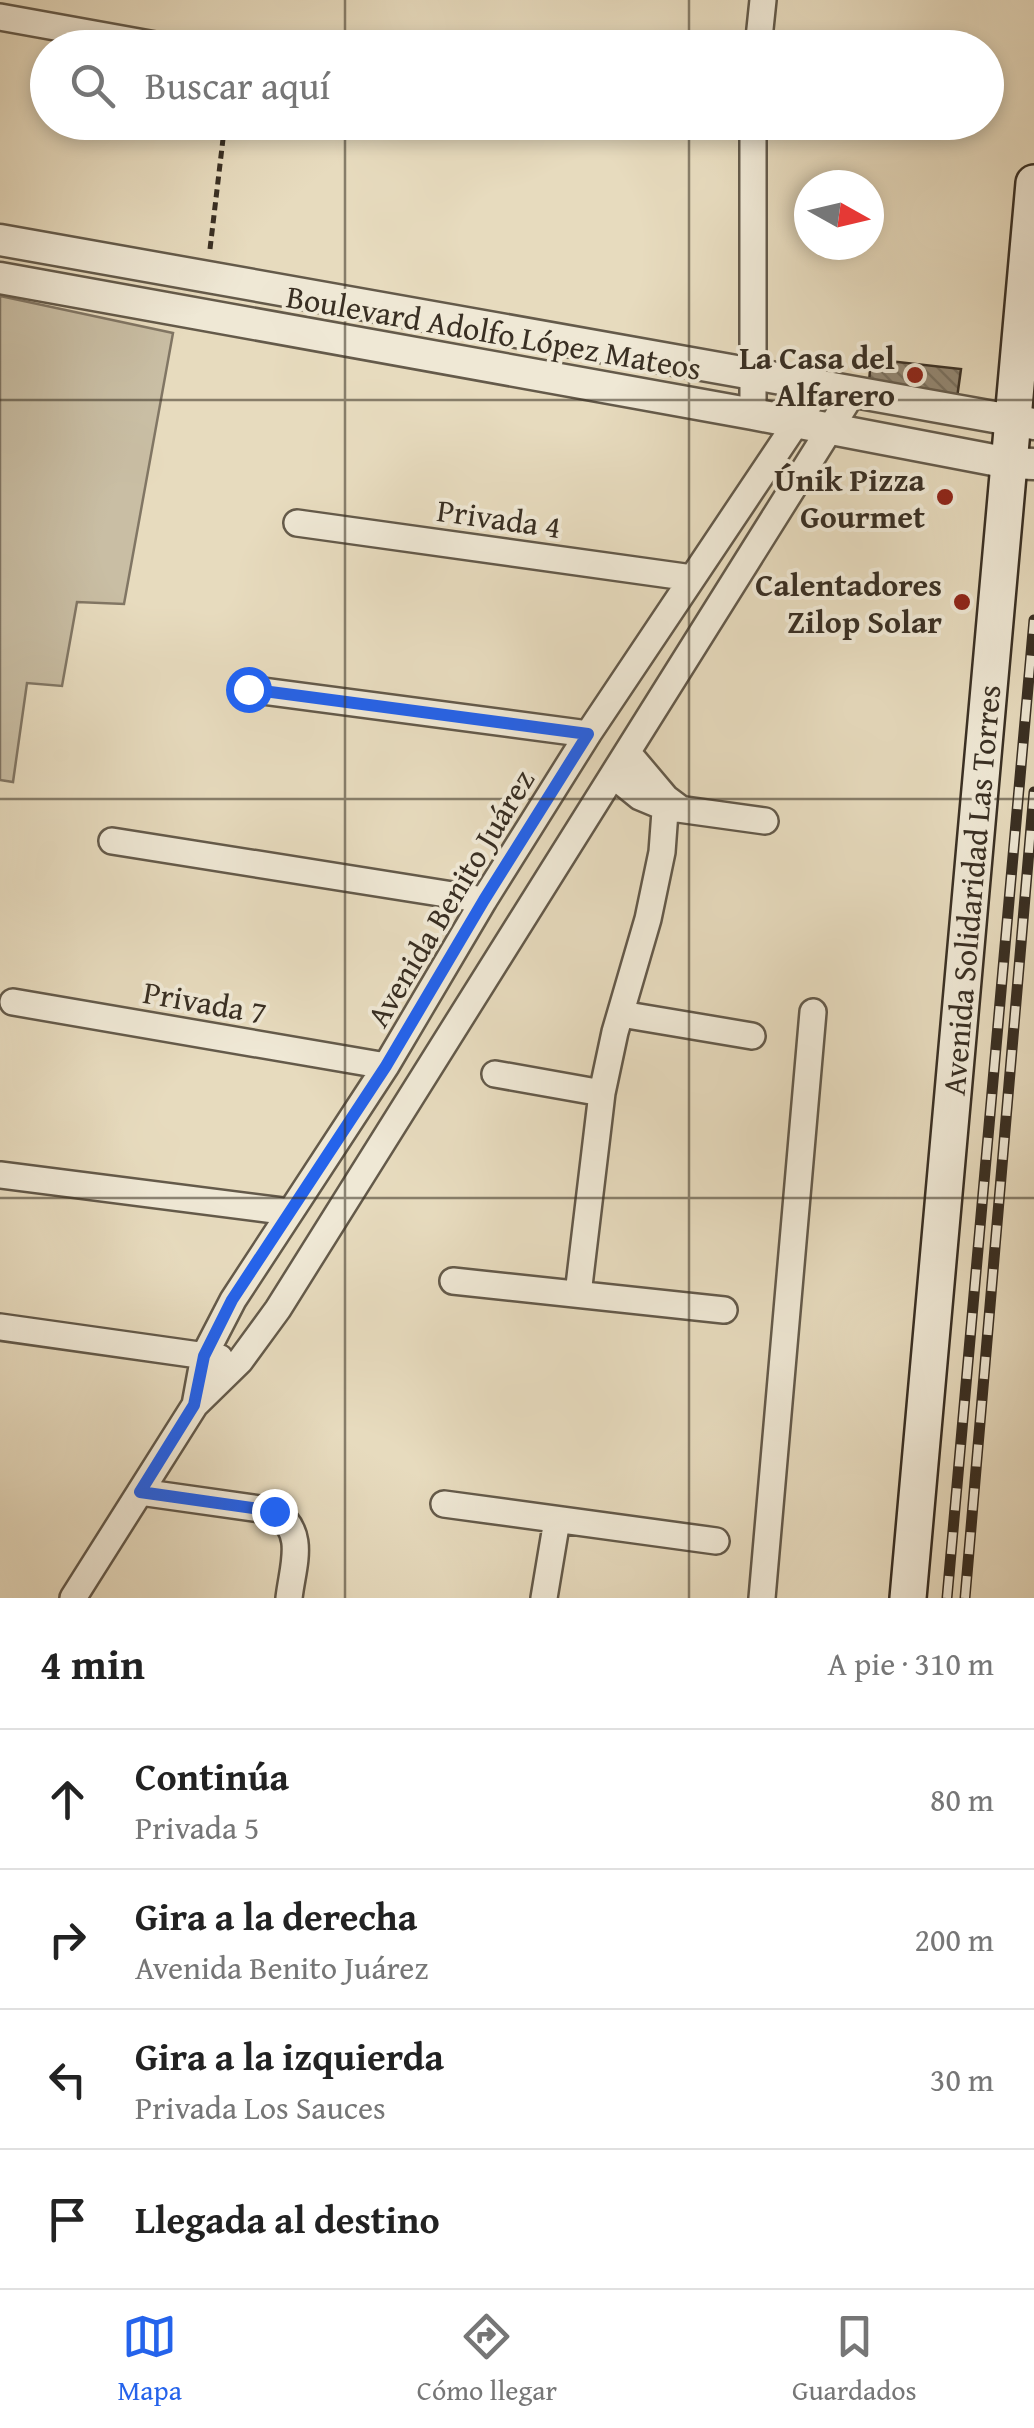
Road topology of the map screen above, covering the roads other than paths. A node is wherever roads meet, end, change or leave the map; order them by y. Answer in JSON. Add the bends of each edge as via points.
{"nodes":[{"id":1,"x":763,"y":0,"type":"edge"},
{"id":2,"x":0,"y":17,"type":"edge"},
{"id":3,"x":72,"y":30,"type":"edge"},
{"id":4,"x":760,"y":30,"type":"edge"},
{"id":5,"x":753,"y":140,"type":"edge"},
{"id":6,"x":1034,"y":182,"type":"edge"},
{"id":7,"x":0,"y":240,"type":"edge"},
{"id":8,"x":42,"y":246,"type":"junction"},
{"id":9,"x":0,"y":278,"type":"edge"},
{"id":10,"x":33,"y":285,"type":"junction"},
{"id":11,"x":754,"y":373,"type":"junction"},
{"id":12,"x":821,"y":386,"type":"junction"},
{"id":13,"x":853,"y":392,"type":"junction"},
{"id":14,"x":753,"y":414,"type":"junction"},
{"id":15,"x":797,"y":422,"type":"junction"},
{"id":16,"x":1024,"y":424,"type":"edge"},
{"id":17,"x":832,"y":429,"type":"junction"},
{"id":18,"x":1022,"y":464,"type":"edge"},
{"id":19,"x":297,"y":523,"type":"dead end"},
{"id":20,"x":692,"y":578,"type":"junction"},
{"id":21,"x":644,"y":650,"type":"junction"},
{"id":22,"x":675,"y":678,"type":"junction"},
{"id":23,"x":248,"y":689,"type":"dead end"},
{"id":24,"x":588,"y":734,"type":"junction"},
{"id":25,"x":628,"y":753,"type":"junction"},
{"id":26,"x":614,"y":776,"type":"junction"},
{"id":27,"x":671,"y":805,"type":"junction"},
{"id":28,"x":765,"y":821,"type":"dead end"},
{"id":29,"x":112,"y":841,"type":"dead end"},
{"id":30,"x":484,"y":900,"type":"junction"},
{"id":31,"x":13,"y":1002,"type":"dead end"},
{"id":32,"x":813,"y":1012,"type":"dead end"},
{"id":33,"x":621,"y":1014,"type":"junction"},
{"id":34,"x":752,"y":1036,"type":"dead end"},
{"id":35,"x":386,"y":1066,"type":"junction"},
{"id":36,"x":494,"y":1074,"type":"dead end"},
{"id":37,"x":602,"y":1093,"type":"junction"},
{"id":38,"x":348,"y":1127,"type":"junction"},
{"id":39,"x":378,"y":1150,"type":"junction"},
{"id":40,"x":0,"y":1175,"type":"edge"},
{"id":41,"x":290,"y":1212,"type":"junction"},
{"id":42,"x":453,"y":1282,"type":"dead end"},
{"id":43,"x":578,"y":1294,"type":"junction"},
{"id":44,"x":724,"y":1310,"type":"dead end"},
{"id":45,"x":0,"y":1327,"type":"edge"},
{"id":46,"x":204,"y":1356,"type":"junction"},
{"id":47,"x":240,"y":1361,"type":"junction"},
{"id":48,"x":194,"y":1405,"type":"junction"},
{"id":49,"x":140,"y":1492,"type":"junction"},
{"id":50,"x":444,"y":1504,"type":"dead end"},
{"id":51,"x":557,"y":1520,"type":"junction"},
{"id":52,"x":716,"y":1541,"type":"dead end"},
{"id":53,"x":73,"y":1598,"type":"edge"},
{"id":54,"x":288,"y":1598,"type":"edge"},
{"id":55,"x":544,"y":1598,"type":"edge"},
{"id":56,"x":762,"y":1598,"type":"edge"},
{"id":57,"x":908,"y":1598,"type":"edge"}],
"edges":[{"from":1,"to":4,"type":"street"},
{"from":2,"to":3,"type":"street"},
{"from":5,"to":11,"type":"street"},
{"from":6,"to":16,"type":"main road","name":"Avenida Solidaridad Las Torres"},
{"from":7,"to":8,"type":"street","name":"Boulevard Adolfo López Mateos"},
{"from":8,"to":10,"type":"street"},
{"from":8,"to":11,"type":"street","name":"Boulevard Adolfo López Mateos"},
{"from":9,"to":10,"type":"street","name":"Boulevard Adolfo López Mateos"},
{"from":10,"to":14,"type":"street","name":"Boulevard Adolfo López Mateos"},
{"from":11,"to":12,"type":"street","name":"Boulevard Adolfo López Mateos"},
{"from":11,"to":14,"type":"street"},
{"from":12,"to":13,"type":"street","name":"Boulevard Adolfo López Mateos"},
{"from":12,"to":15,"type":"street","name":"Avenida Benito Juárez"},
{"from":13,"to":16,"type":"street","name":"Boulevard Adolfo López Mateos"},
{"from":13,"to":17,"type":"street","name":"Avenida Benito Juárez"},
{"from":14,"to":15,"type":"street","name":"Boulevard Adolfo López Mateos"},
{"from":15,"to":17,"type":"street","name":"Boulevard Adolfo López Mateos"},
{"from":15,"to":20,"type":"street","name":"Avenida Benito Juárez"},
{"from":16,"to":18,"type":"main road","name":"Avenida Solidaridad Las Torres"},
{"from":17,"to":18,"type":"street","name":"Boulevard Adolfo López Mateos"},
{"from":17,"to":22,"type":"street","name":"Avenida Benito Juárez"},
{"from":18,"to":57,"type":"main road","name":"Avenida Solidaridad Las Torres"},
{"from":19,"to":20,"type":"street","name":"Privada 4"},
{"from":20,"to":21,"type":"street","name":"Avenida Benito Juárez"},
{"from":21,"to":22,"type":"street"},
{"from":21,"to":24,"type":"street","name":"Avenida Benito Juárez"},
{"from":22,"to":25,"type":"street","name":"Avenida Benito Juárez"},
{"from":23,"to":24,"type":"street"},
{"from":24,"to":30,"type":"street","name":"Avenida Benito Juárez"},
{"from":25,"to":26,"type":"street","name":"Avenida Benito Juárez"},
{"from":25,"to":27,"type":"street"},
{"from":26,"to":27,"type":"street","via":[[640,797]]},
{"from":26,"to":39,"type":"street","name":"Avenida Benito Juárez"},
{"from":27,"to":28,"type":"street"},
{"from":27,"to":33,"type":"street"},
{"from":29,"to":30,"type":"street"},
{"from":30,"to":35,"type":"street","name":"Avenida Benito Juárez"},
{"from":31,"to":35,"type":"street","name":"Privada 7"},
{"from":32,"to":56,"type":"street"},
{"from":33,"to":34,"type":"street"},
{"from":33,"to":37,"type":"street"},
{"from":35,"to":38,"type":"street","name":"Avenida Benito Juárez"},
{"from":36,"to":37,"type":"street"},
{"from":37,"to":43,"type":"street"},
{"from":38,"to":39,"type":"street"},
{"from":38,"to":41,"type":"street","name":"Avenida Benito Juárez"},
{"from":39,"to":47,"type":"street","name":"Avenida Benito Juárez"},
{"from":40,"to":41,"type":"street"},
{"from":41,"to":46,"type":"street","name":"Avenida Benito Juárez"},
{"from":42,"to":43,"type":"street"},
{"from":43,"to":44,"type":"street"},
{"from":45,"to":46,"type":"street"},
{"from":46,"to":47,"type":"street"},
{"from":46,"to":48,"type":"street","name":"Avenida Benito Juárez"},
{"from":47,"to":48,"type":"street","name":"Avenida Benito Juárez"},
{"from":48,"to":49,"type":"street","name":"Avenida Benito Juárez"},
{"from":49,"to":53,"type":"street","name":"Avenida Benito Juárez"},
{"from":49,"to":54,"type":"street","via":[[274,1511],[288,1520],[296,1534]]},
{"from":50,"to":51,"type":"street"},
{"from":51,"to":52,"type":"street"},
{"from":51,"to":55,"type":"street"}]}
